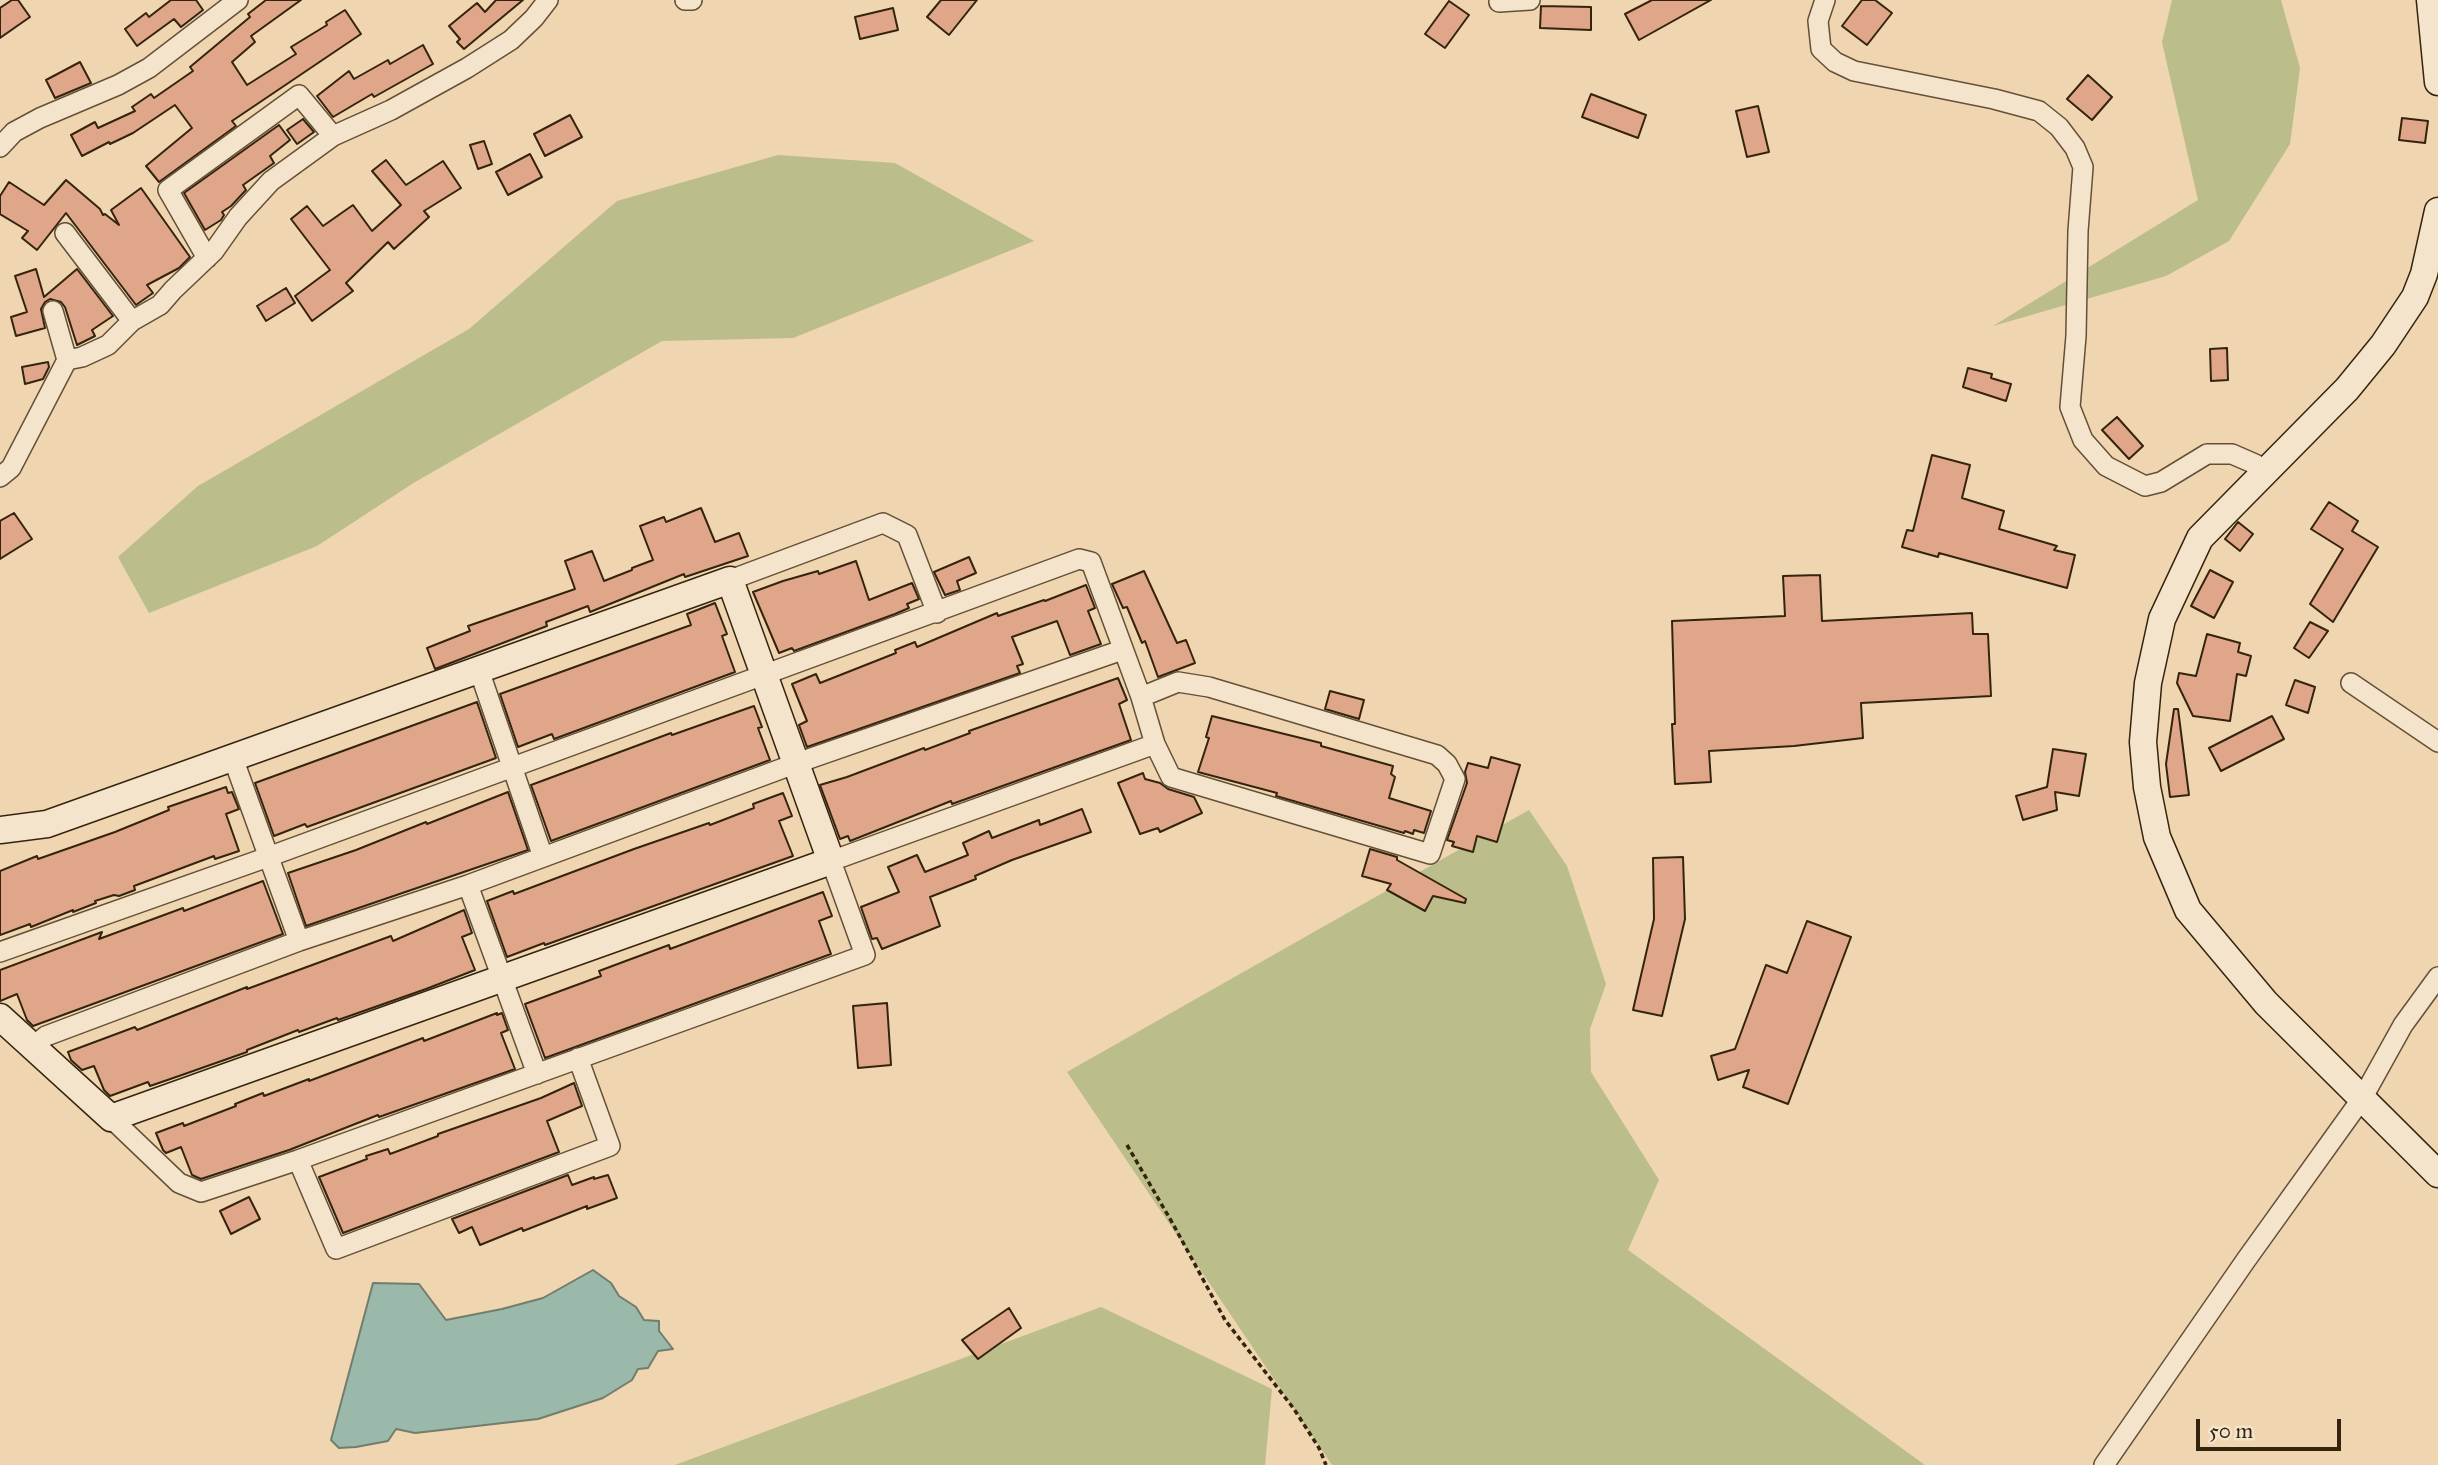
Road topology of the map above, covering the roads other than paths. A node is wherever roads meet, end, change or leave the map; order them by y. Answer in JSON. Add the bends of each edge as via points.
{"nodes":[{"id":1,"x":238,"y":0,"type":"edge"},
{"id":2,"x":548,"y":0,"type":"edge"},
{"id":3,"x":685,"y":0,"type":"edge"},
{"id":4,"x":692,"y":0,"type":"edge"},
{"id":5,"x":1530,"y":0,"type":"edge"},
{"id":6,"x":1825,"y":0,"type":"edge"},
{"id":7,"x":2430,"y":0,"type":"edge"},
{"id":8,"x":1499,"y":2,"type":"dead end"},
{"id":9,"x":2438,"y":82,"type":"edge"},
{"id":10,"x":333,"y":136,"type":"junction"},
{"id":11,"x":0,"y":147,"type":"edge"},
{"id":12,"x":2438,"y":211,"type":"edge"},
{"id":13,"x":65,"y":233,"type":"dead end"},
{"id":14,"x":207,"y":258,"type":"junction"},
{"id":15,"x":53,"y":311,"type":"dead end"},
{"id":16,"x":132,"y":321,"type":"junction"},
{"id":17,"x":67,"y":360,"type":"junction"},
{"id":18,"x":2265,"y":472,"type":"junction"},
{"id":19,"x":0,"y":477,"type":"edge"},
{"id":20,"x":730,"y":580,"type":"junction"},
{"id":21,"x":937,"y":613,"type":"junction"},
{"id":22,"x":1122,"y":650,"type":"junction"},
{"id":23,"x":479,"y":670,"type":"junction"},
{"id":24,"x":766,"y":676,"type":"junction"},
{"id":25,"x":2351,"y":683,"type":"dead end"},
{"id":26,"x":1141,"y":697,"type":"junction"},
{"id":27,"x":2438,"y":742,"type":"edge"},
{"id":28,"x":1155,"y":744,"type":"junction"},
{"id":29,"x":233,"y":758,"type":"junction"},
{"id":30,"x":797,"y":763,"type":"junction"},
{"id":31,"x":513,"y":766,"type":"junction"},
{"id":32,"x":0,"y":830,"type":"edge"},
{"id":33,"x":268,"y":857,"type":"junction"},
{"id":34,"x":543,"y":857,"type":"junction"},
{"id":35,"x":831,"y":861,"type":"junction"},
{"id":36,"x":468,"y":885,"type":"junction"},
{"id":37,"x":299,"y":941,"type":"junction"},
{"id":38,"x":0,"y":952,"type":"edge"},
{"id":39,"x":2438,"y":977,"type":"edge"},
{"id":40,"x":503,"y":978,"type":"junction"},
{"id":41,"x":0,"y":1017,"type":"edge"},
{"id":42,"x":32,"y":1047,"type":"junction"},
{"id":43,"x":578,"y":1058,"type":"junction"},
{"id":44,"x":537,"y":1074,"type":"junction"},
{"id":45,"x":2364,"y":1097,"type":"junction"},
{"id":46,"x":111,"y":1118,"type":"junction"},
{"id":47,"x":298,"y":1160,"type":"junction"},
{"id":48,"x":2438,"y":1174,"type":"edge"},
{"id":49,"x":2104,"y":1465,"type":"edge"}],
"edges":[{"from":1,"to":11,"type":"street","via":[[149,68],[40,118],[14,132]]},
{"from":2,"to":10,"type":"street","via":[[500,47],[391,110]]},
{"from":3,"to":4,"type":"street"},
{"from":5,"to":8,"type":"street"},
{"from":6,"to":18,"type":"street","via":[[1818,21],[1821,49],[1835,62],[1854,71],[2039,111],[2075,148],[2083,167],[2070,407],[2083,440],[2106,466],[2145,486],[2161,482],[2207,454],[2232,454]]},
{"from":7,"to":9,"type":"street"},
{"from":10,"to":14,"type":"street","via":[[271,181]]},
{"from":10,"to":14,"type":"street","via":[[299,95],[168,190]]},
{"from":12,"to":18,"type":"street","via":[[2424,274],[2409,307],[2347,390]]},
{"from":13,"to":16,"type":"street"},
{"from":14,"to":16,"type":"street","via":[[160,305]]},
{"from":15,"to":17,"type":"street"},
{"from":16,"to":17,"type":"street","via":[[108,345]]},
{"from":17,"to":19,"type":"street","via":[[10,468]]},
{"from":18,"to":45,"type":"street","via":[[2200,538],[2162,619],[2147,695],[2143,742],[2147,787],[2157,837],[2188,910],[2266,1003]]},
{"from":20,"to":21,"type":"street","via":[[883,523],[907,535]]},
{"from":20,"to":23,"type":"street"},
{"from":20,"to":24,"type":"street"},
{"from":21,"to":22,"type":"street","via":[[1079,559],[1091,562]]},
{"from":21,"to":24,"type":"street"},
{"from":22,"to":26,"type":"street"},
{"from":22,"to":30,"type":"street"},
{"from":23,"to":29,"type":"street"},
{"from":23,"to":31,"type":"street"},
{"from":24,"to":30,"type":"street"},
{"from":24,"to":31,"type":"street"},
{"from":25,"to":27,"type":"street"},
{"from":26,"to":28,"type":"street"},
{"from":26,"to":28,"type":"street","via":[[1178,682],[1209,687],[1437,755],[1455,779],[1430,854],[1171,777]]},
{"from":28,"to":35,"type":"street"},
{"from":29,"to":32,"type":"street","via":[[47,824]]},
{"from":29,"to":33,"type":"street"},
{"from":30,"to":34,"type":"street"},
{"from":30,"to":35,"type":"street"},
{"from":31,"to":33,"type":"street"},
{"from":31,"to":34,"type":"street"},
{"from":33,"to":37,"type":"street"},
{"from":33,"to":38,"type":"street"},
{"from":34,"to":36,"type":"street"},
{"from":35,"to":40,"type":"street"},
{"from":35,"to":43,"type":"street","via":[[865,955]]},
{"from":36,"to":37,"type":"street"},
{"from":36,"to":40,"type":"street"},
{"from":37,"to":42,"type":"street","via":[[46,1036]]},
{"from":39,"to":45,"type":"street","via":[[2403,1025]]},
{"from":40,"to":44,"type":"street"},
{"from":40,"to":46,"type":"street"},
{"from":41,"to":42,"type":"street"},
{"from":42,"to":46,"type":"street"},
{"from":43,"to":44,"type":"street"},
{"from":43,"to":47,"type":"street","via":[[610,1146],[336,1249]]},
{"from":44,"to":47,"type":"street"},
{"from":45,"to":48,"type":"street"},
{"from":45,"to":49,"type":"street"},
{"from":46,"to":47,"type":"street","via":[[179,1183],[201,1192]]}]}
